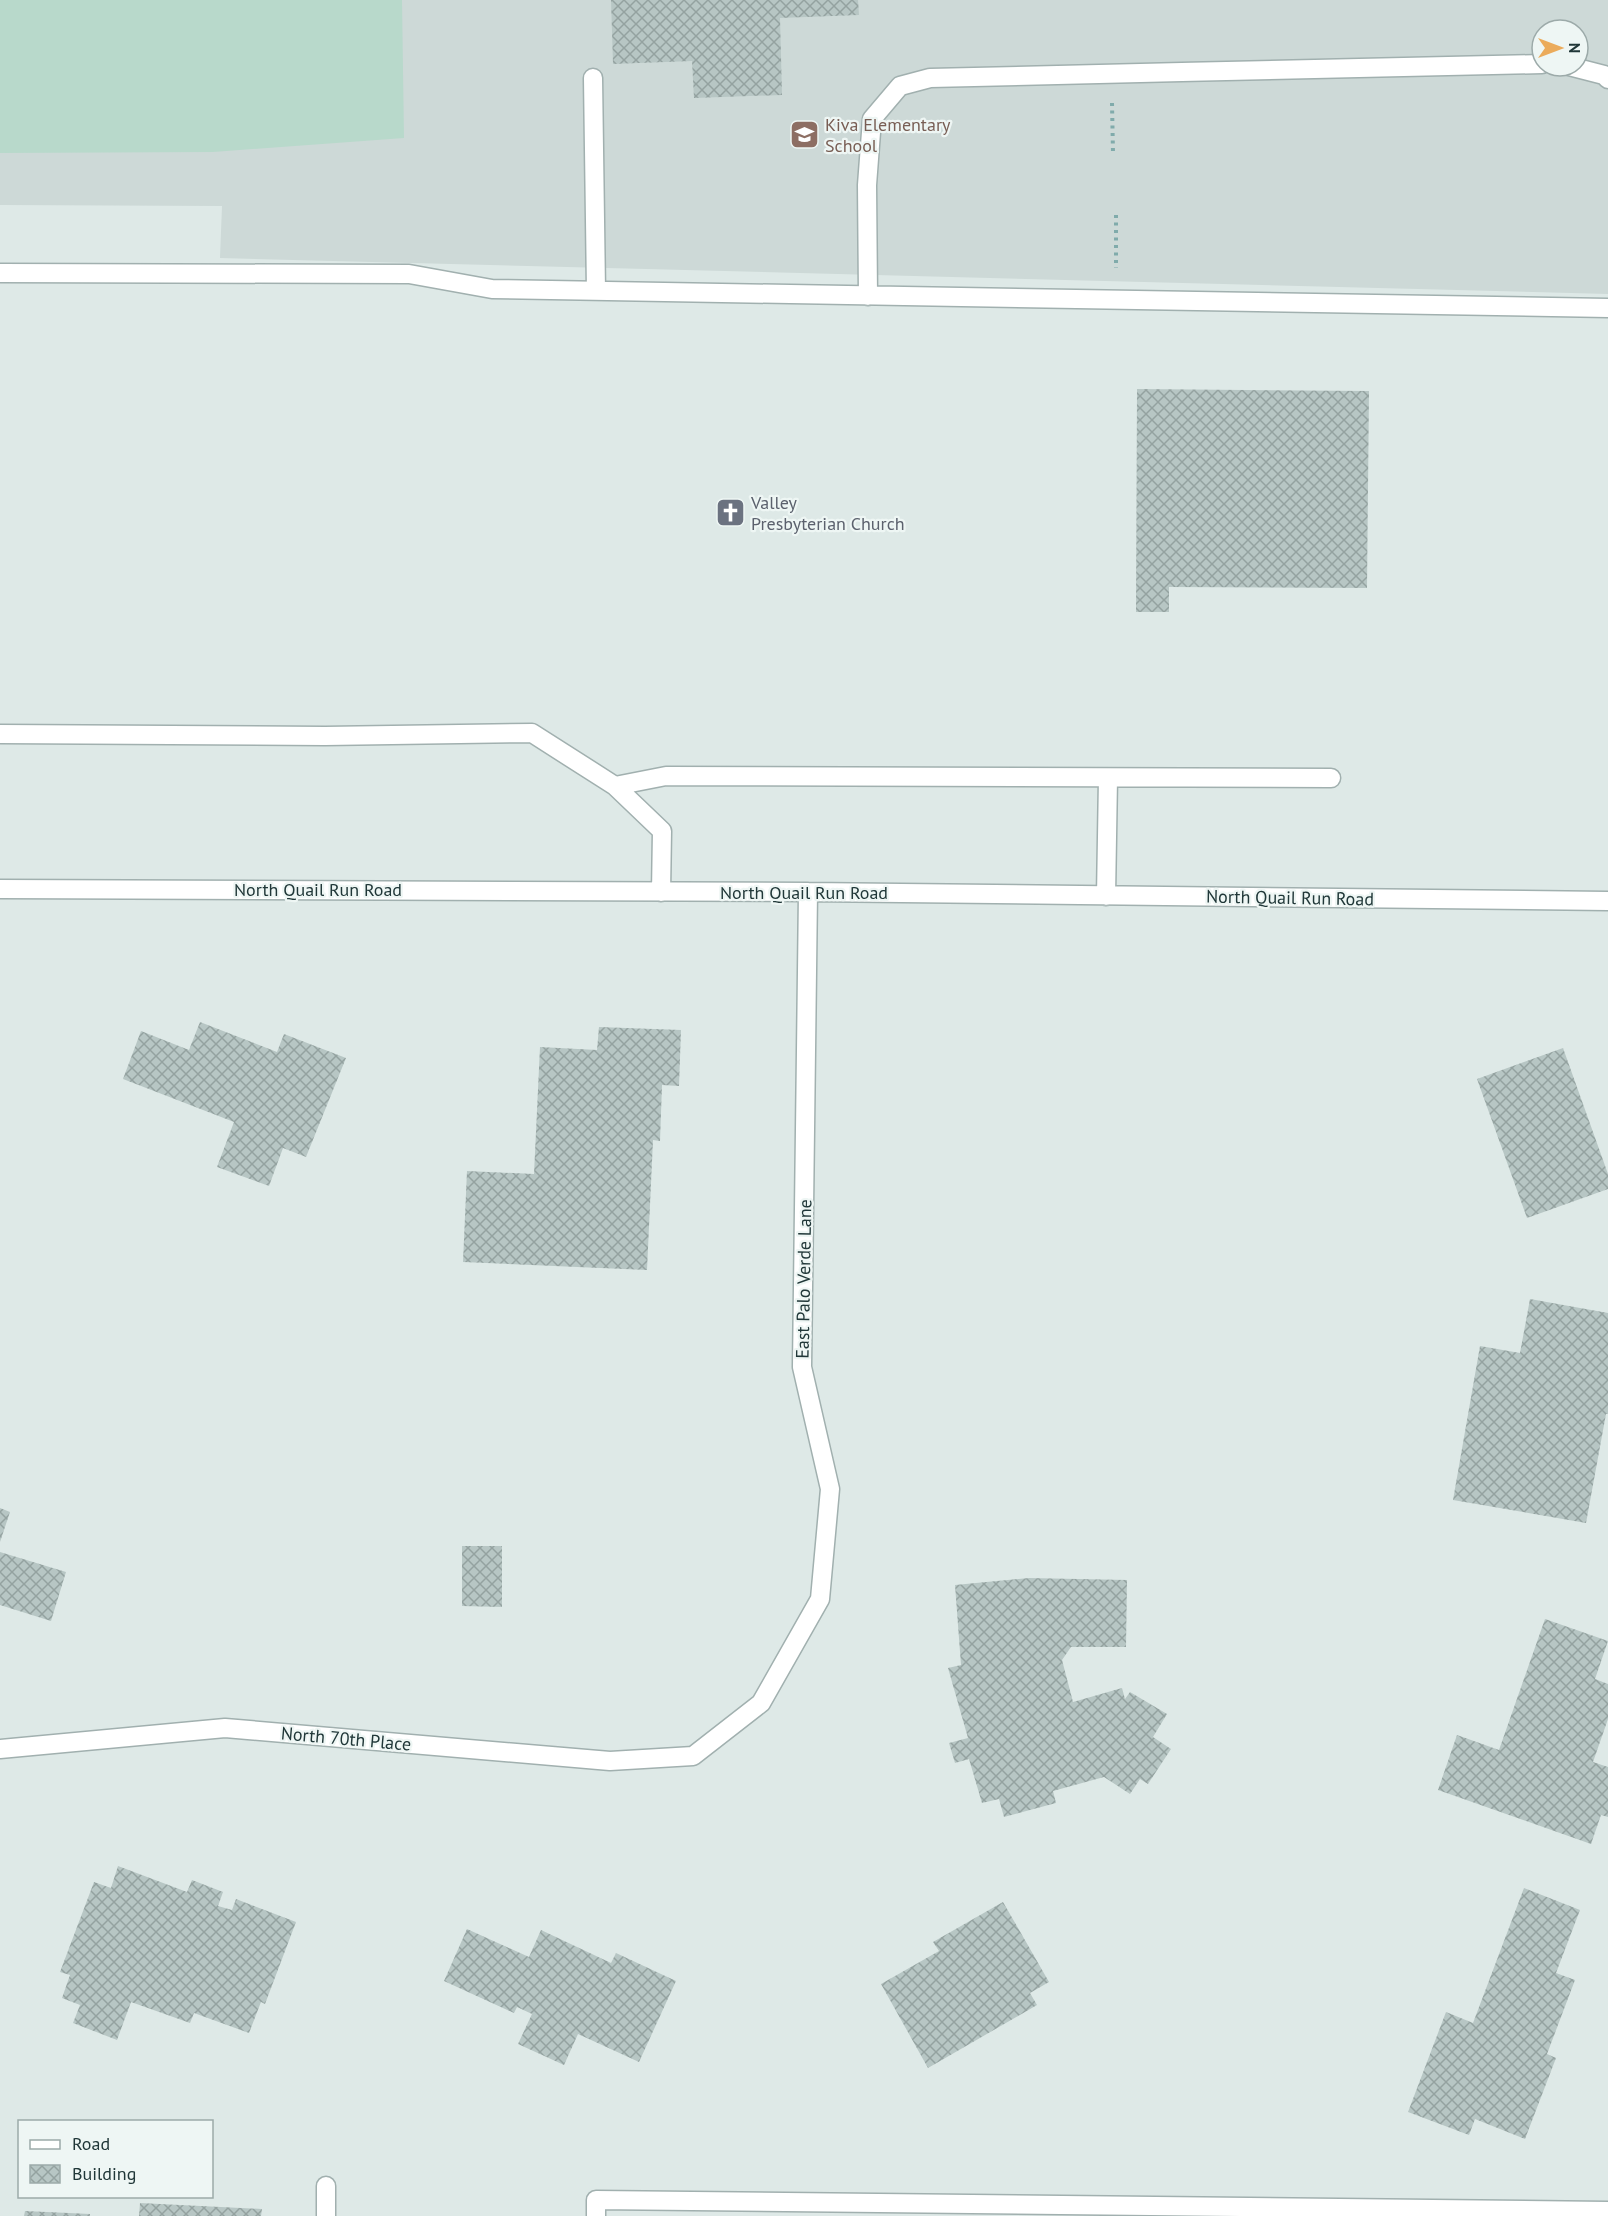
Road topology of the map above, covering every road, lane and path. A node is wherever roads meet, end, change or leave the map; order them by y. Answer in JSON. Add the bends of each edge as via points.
{"nodes":[{"id":1,"x":1530,"y":64,"type":"edge"},
{"id":2,"x":1590,"y":71,"type":"edge"},
{"id":3,"x":593,"y":78,"type":"dead end"},
{"id":4,"x":1608,"y":79,"type":"edge"},
{"id":5,"x":1112,"y":101,"type":"dead end"},
{"id":6,"x":1113,"y":153,"type":"dead end"},
{"id":7,"x":1116,"y":215,"type":"dead end"},
{"id":8,"x":1116,"y":270,"type":"dead end"},
{"id":9,"x":0,"y":273,"type":"edge"},
{"id":10,"x":596,"y":291,"type":"junction"},
{"id":11,"x":868,"y":296,"type":"junction"},
{"id":12,"x":1608,"y":308,"type":"edge"},
{"id":13,"x":0,"y":734,"type":"edge"},
{"id":14,"x":1108,"y":778,"type":"junction"},
{"id":15,"x":1331,"y":778,"type":"dead end"},
{"id":16,"x":615,"y":786,"type":"junction"},
{"id":17,"x":0,"y":888,"type":"edge"},
{"id":18,"x":661,"y":892,"type":"junction"},
{"id":19,"x":808,"y":892,"type":"junction"},
{"id":20,"x":1106,"y":896,"type":"junction"},
{"id":21,"x":1608,"y":901,"type":"edge"},
{"id":22,"x":0,"y":1749,"type":"edge"},
{"id":23,"x":693,"y":1756,"type":"joint"},
{"id":24,"x":326,"y":2186,"type":"dead end"},
{"id":25,"x":1608,"y":2211,"type":"edge"},
{"id":26,"x":326,"y":2216,"type":"edge"},
{"id":27,"x":596,"y":2216,"type":"edge"}],
"edges":[{"from":1,"to":11,"type":"street","via":[[930,78],[900,86],[872,119],[867,185]]},
{"from":2,"to":4,"type":"street"},
{"from":3,"to":10,"type":"street"},
{"from":5,"to":6,"type":"path"},
{"from":7,"to":8,"type":"path"},
{"from":9,"to":10,"type":"street","via":[[409,274],[492,289]]},
{"from":10,"to":11,"type":"street"},
{"from":11,"to":12,"type":"street"},
{"from":13,"to":16,"type":"street","via":[[532,733]]},
{"from":14,"to":15,"type":"street"},
{"from":14,"to":16,"type":"street","via":[[666,777]]},
{"from":14,"to":20,"type":"street"},
{"from":16,"to":18,"type":"street","via":[[662,831]]},
{"from":17,"to":18,"type":"street","name":"North Quail Run Road"},
{"from":18,"to":19,"type":"street","name":"North Quail Run Road"},
{"from":19,"to":20,"type":"street","name":"North Quail Run Road"},
{"from":19,"to":23,"type":"street","name":"East Palo Verde Lane","via":[[802,1367],[830,1489],[820,1599],[761,1703]]},
{"from":20,"to":21,"type":"street","name":"North Quail Run Road"},
{"from":22,"to":23,"type":"street","name":"North 70th Place","via":[[225,1728],[610,1761]]},
{"from":24,"to":26,"type":"street"},
{"from":25,"to":27,"type":"street","via":[[596,2200]]}]}
